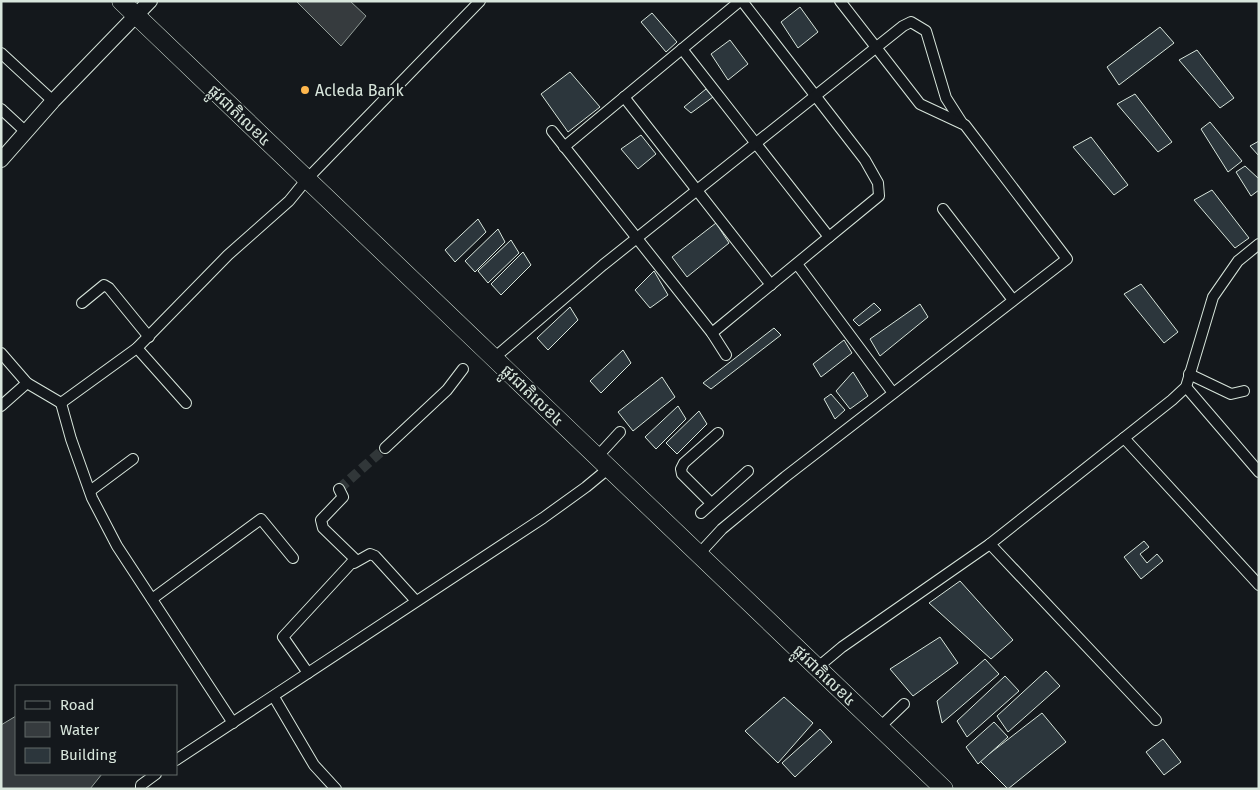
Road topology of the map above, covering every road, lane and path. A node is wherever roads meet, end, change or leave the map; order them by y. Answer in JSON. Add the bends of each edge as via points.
{"nodes":[{"id":1,"x":121,"y":1,"type":"edge"},
{"id":2,"x":150,"y":1,"type":"edge"},
{"id":3,"x":480,"y":1,"type":"edge"},
{"id":4,"x":741,"y":1,"type":"edge"},
{"id":5,"x":840,"y":1,"type":"edge"},
{"id":6,"x":136,"y":16,"type":"junction"},
{"id":7,"x":876,"y":47,"type":"junction"},
{"id":8,"x":682,"y":49,"type":"junction"},
{"id":9,"x":1,"y":53,"type":"edge"},
{"id":10,"x":815,"y":95,"type":"junction"},
{"id":11,"x":624,"y":98,"type":"junction"},
{"id":12,"x":53,"y":101,"type":"junction"},
{"id":13,"x":1,"y":108,"type":"edge"},
{"id":14,"x":962,"y":124,"type":"junction"},
{"id":15,"x":552,"y":131,"type":"dead end"},
{"id":16,"x":26,"y":132,"type":"junction"},
{"id":17,"x":755,"y":143,"type":"junction"},
{"id":18,"x":564,"y":146,"type":"junction"},
{"id":19,"x":1,"y":160,"type":"edge"},
{"id":20,"x":307,"y":179,"type":"junction"},
{"id":21,"x":696,"y":190,"type":"junction"},
{"id":22,"x":943,"y":210,"type":"dead end"},
{"id":23,"x":829,"y":237,"type":"junction"},
{"id":24,"x":636,"y":238,"type":"junction"},
{"id":25,"x":1259,"y":244,"type":"edge"},
{"id":26,"x":797,"y":264,"type":"junction"},
{"id":27,"x":771,"y":285,"type":"junction"},
{"id":28,"x":1013,"y":300,"type":"junction"},
{"id":29,"x":82,"y":303,"type":"dead end"},
{"id":30,"x":712,"y":333,"type":"junction"},
{"id":31,"x":149,"y":337,"type":"junction"},
{"id":32,"x":136,"y":348,"type":"junction"},
{"id":33,"x":1,"y":352,"type":"edge"},
{"id":34,"x":726,"y":355,"type":"dead end"},
{"id":35,"x":494,"y":358,"type":"junction"},
{"id":36,"x":463,"y":369,"type":"dead end"},
{"id":37,"x":1189,"y":374,"type":"junction"},
{"id":38,"x":27,"y":383,"type":"junction"},
{"id":39,"x":1186,"y":386,"type":"junction"},
{"id":40,"x":1244,"y":391,"type":"dead end"},
{"id":41,"x":893,"y":392,"type":"junction"},
{"id":42,"x":61,"y":403,"type":"junction"},
{"id":43,"x":186,"y":404,"type":"dead end"},
{"id":44,"x":1,"y":406,"type":"edge"},
{"id":45,"x":620,"y":432,"type":"dead end"},
{"id":46,"x":718,"y":433,"type":"dead end"},
{"id":47,"x":1124,"y":438,"type":"junction"},
{"id":48,"x":386,"y":448,"type":"tunnel mouth"},
{"id":49,"x":133,"y":460,"type":"dead end"},
{"id":50,"x":603,"y":462,"type":"junction"},
{"id":51,"x":748,"y":471,"type":"dead end"},
{"id":52,"x":1259,"y":472,"type":"edge"},
{"id":53,"x":339,"y":489,"type":"tunnel mouth"},
{"id":54,"x":90,"y":491,"type":"junction"},
{"id":55,"x":711,"y":503,"type":"junction"},
{"id":56,"x":701,"y":513,"type":"dead end"},
{"id":57,"x":990,"y":544,"type":"junction"},
{"id":58,"x":699,"y":554,"type":"junction"},
{"id":59,"x":293,"y":558,"type":"dead end"},
{"id":60,"x":354,"y":563,"type":"junction"},
{"id":61,"x":1259,"y":585,"type":"edge"},
{"id":62,"x":152,"y":599,"type":"junction"},
{"id":63,"x":416,"y":601,"type":"junction"},
{"id":64,"x":818,"y":667,"type":"junction"},
{"id":65,"x":308,"y":673,"type":"junction"},
{"id":66,"x":274,"y":696,"type":"junction"},
{"id":67,"x":904,"y":704,"type":"dead end"},
{"id":68,"x":1156,"y":720,"type":"dead end"},
{"id":69,"x":233,"y":723,"type":"junction"},
{"id":70,"x":880,"y":727,"type":"junction"},
{"id":71,"x":178,"y":759,"type":"edge"},
{"id":72,"x":155,"y":775,"type":"edge"},
{"id":73,"x":141,"y":789,"type":"edge"},
{"id":74,"x":336,"y":789,"type":"edge"},
{"id":75,"x":944,"y":789,"type":"edge"}],
"edges":[{"from":1,"to":6,"type":"highway","name":"ផ្លូវជាតិលេខ៤"},
{"from":2,"to":6,"type":"main road"},
{"from":3,"to":20,"type":"street"},
{"from":4,"to":8,"type":"street"},
{"from":4,"to":10,"type":"street"},
{"from":5,"to":7,"type":"street"},
{"from":6,"to":12,"type":"main road"},
{"from":6,"to":20,"type":"highway","name":"ផ្លូវជាតិលេខ៤"},
{"from":7,"to":10,"type":"street"},
{"from":7,"to":14,"type":"street","via":[[920,104]]},
{"from":7,"to":14,"type":"street","via":[[903,26],[912,22],[921,26],[926,31],[946,98]]},
{"from":8,"to":11,"type":"street"},
{"from":8,"to":17,"type":"street"},
{"from":9,"to":12,"type":"street"},
{"from":10,"to":17,"type":"street"},
{"from":10,"to":23,"type":"street","via":[[865,160],[879,190],[879,196]]},
{"from":11,"to":18,"type":"street"},
{"from":11,"to":21,"type":"street"},
{"from":12,"to":16,"type":"main road"},
{"from":13,"to":16,"type":"street"},
{"from":14,"to":28,"type":"street","via":[[1067,259]]},
{"from":15,"to":18,"type":"street"},
{"from":16,"to":19,"type":"main road"},
{"from":17,"to":21,"type":"street"},
{"from":17,"to":23,"type":"street"},
{"from":18,"to":24,"type":"street"},
{"from":20,"to":31,"type":"street","via":[[289,201],[228,255]]},
{"from":20,"to":35,"type":"highway","name":"ផ្លូវជាតិលេខ៤"},
{"from":21,"to":24,"type":"street"},
{"from":21,"to":27,"type":"street"},
{"from":22,"to":28,"type":"street"},
{"from":23,"to":26,"type":"street"},
{"from":24,"to":30,"type":"street"},
{"from":24,"to":35,"type":"street"},
{"from":25,"to":37,"type":"street","via":[[1238,261],[1213,297]]},
{"from":26,"to":27,"type":"street"},
{"from":26,"to":41,"type":"street"},
{"from":27,"to":30,"type":"street"},
{"from":28,"to":41,"type":"street"},
{"from":29,"to":31,"type":"street","via":[[104,285]]},
{"from":30,"to":34,"type":"street"},
{"from":31,"to":32,"type":"street"},
{"from":32,"to":42,"type":"street"},
{"from":32,"to":43,"type":"street"},
{"from":33,"to":38,"type":"street"},
{"from":35,"to":50,"type":"highway","name":"ផ្លូវជាតិលេខ៤"},
{"from":36,"to":48,"type":"street","via":[[447,390]]},
{"from":37,"to":39,"type":"street"},
{"from":37,"to":40,"type":"street","via":[[1231,394]]},
{"from":38,"to":42,"type":"street"},
{"from":38,"to":44,"type":"street"},
{"from":39,"to":47,"type":"street"},
{"from":39,"to":52,"type":"street"},
{"from":41,"to":58,"type":"street","via":[[729,523]]},
{"from":42,"to":54,"type":"street"},
{"from":45,"to":50,"type":"street"},
{"from":46,"to":55,"type":"street","via":[[681,469],[682,474]]},
{"from":47,"to":57,"type":"street"},
{"from":47,"to":61,"type":"street"},
{"from":49,"to":54,"type":"street"},
{"from":50,"to":58,"type":"highway","name":"ផ្លូវជាតិលេខ៤"},
{"from":50,"to":63,"type":"street","via":[[586,487]]},
{"from":51,"to":55,"type":"street"},
{"from":53,"to":60,"type":"street","via":[[342,497],[321,520],[323,528],[354,557]]},
{"from":54,"to":62,"type":"street","via":[[117,546]]},
{"from":55,"to":56,"type":"street"},
{"from":57,"to":64,"type":"street"},
{"from":57,"to":68,"type":"street"},
{"from":58,"to":64,"type":"highway","name":"ផ្លូវជាតិលេខ៤"},
{"from":59,"to":62,"type":"street","via":[[261,519]]},
{"from":60,"to":63,"type":"street","via":[[370,554],[375,556]]},
{"from":60,"to":65,"type":"street","via":[[283,637]]},
{"from":62,"to":69,"type":"street"},
{"from":63,"to":65,"type":"street"},
{"from":64,"to":70,"type":"highway","name":"ផ្លូវជាតិលេខ៤"},
{"from":65,"to":66,"type":"street"},
{"from":66,"to":69,"type":"street"},
{"from":66,"to":74,"type":"street","via":[[314,765]]},
{"from":67,"to":70,"type":"street"},
{"from":69,"to":71,"type":"street"},
{"from":70,"to":75,"type":"highway","name":"ផ្លូវជាតិលេខ៤"},
{"from":72,"to":73,"type":"street","via":[[141,785]]}]}
